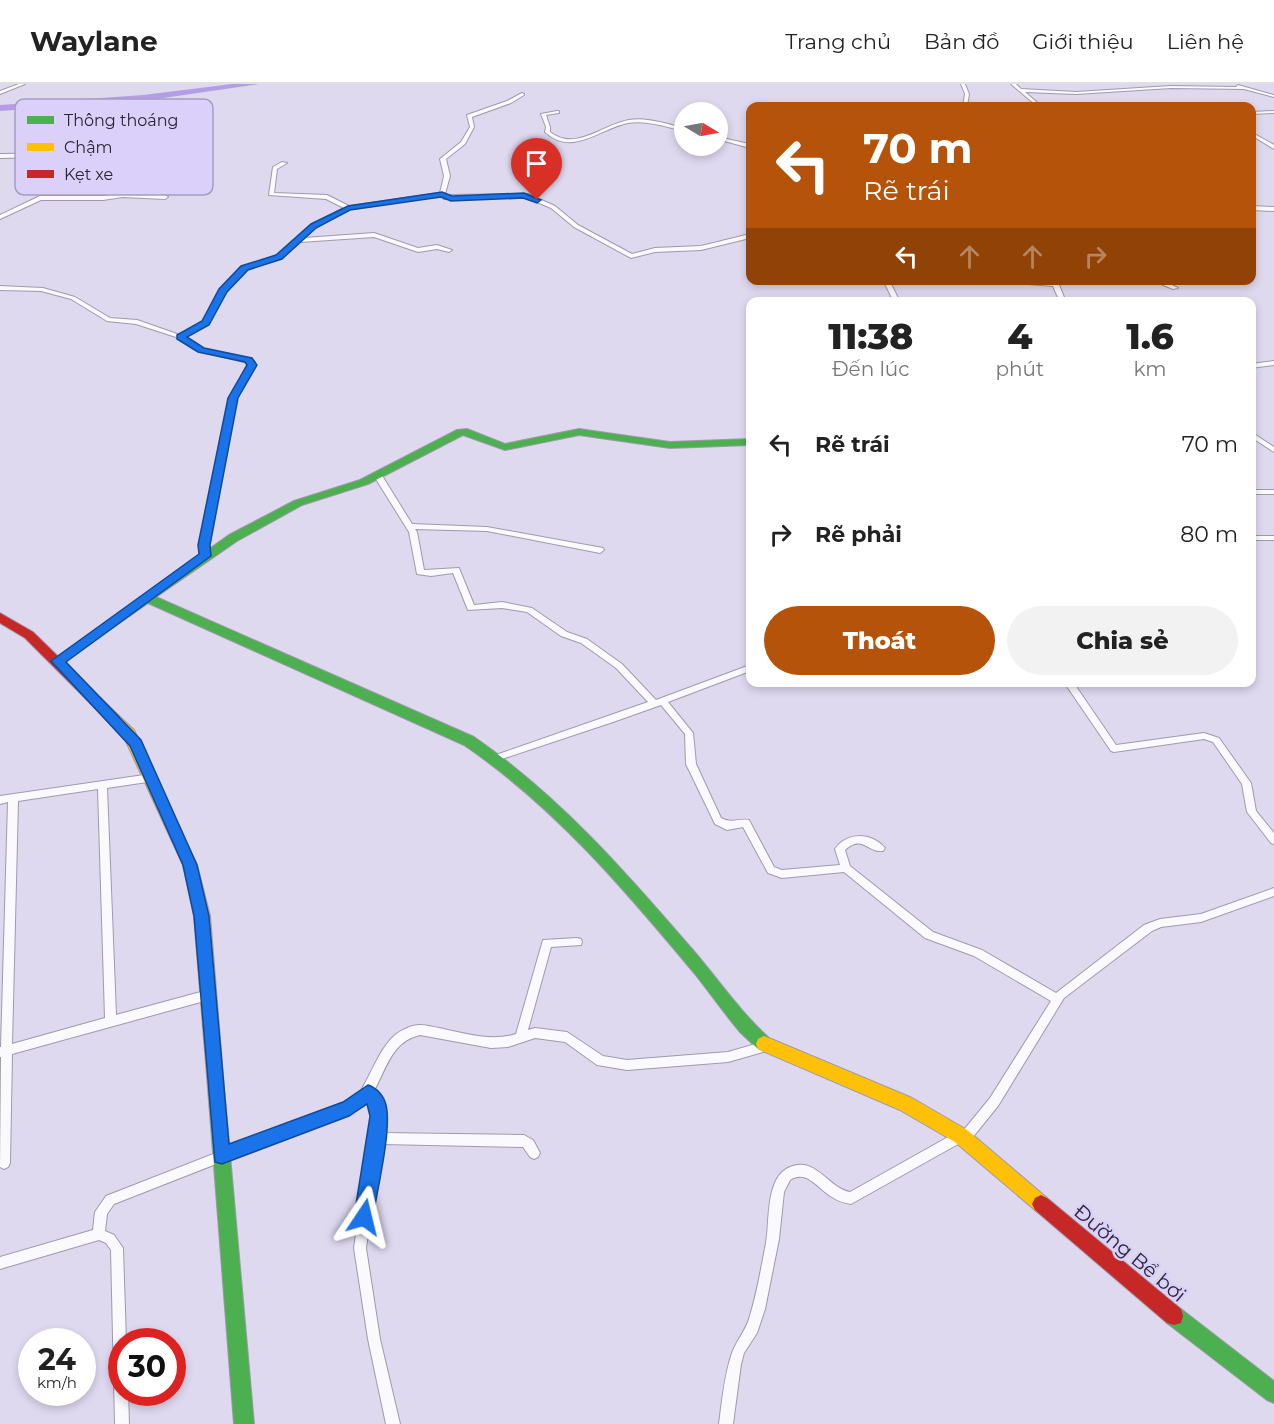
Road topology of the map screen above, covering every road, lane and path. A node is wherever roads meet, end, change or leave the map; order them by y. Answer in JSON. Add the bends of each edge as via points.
{"nodes":[{"id":1,"x":23,"y":84,"type":"edge"},
{"id":2,"x":963,"y":84,"type":"edge"},
{"id":3,"x":1013,"y":84,"type":"edge"},
{"id":4,"x":1236,"y":84,"type":"edge"},
{"id":5,"x":1242,"y":88,"type":"junction"},
{"id":6,"x":1021,"y":90,"type":"junction"},
{"id":7,"x":0,"y":93,"type":"edge"},
{"id":8,"x":522,"y":94,"type":"dead end"},
{"id":9,"x":1274,"y":96,"type":"edge"},
{"id":10,"x":966,"y":102,"type":"edge"},
{"id":11,"x":1034,"y":102,"type":"edge"},
{"id":12,"x":557,"y":112,"type":"dead end"},
{"id":13,"x":1274,"y":112,"type":"edge"},
{"id":14,"x":1256,"y":113,"type":"edge"},
{"id":15,"x":674,"y":127,"type":"edge"},
{"id":16,"x":1256,"y":136,"type":"edge"},
{"id":17,"x":728,"y":141,"type":"edge"},
{"id":18,"x":746,"y":145,"type":"edge"},
{"id":19,"x":1274,"y":147,"type":"edge"},
{"id":20,"x":0,"y":156,"type":"edge"},
{"id":21,"x":15,"y":156,"type":"edge"},
{"id":22,"x":284,"y":163,"type":"dead end"},
{"id":23,"x":442,"y":194,"type":"junction"},
{"id":24,"x":165,"y":197,"type":"dead end"},
{"id":25,"x":348,"y":208,"type":"junction"},
{"id":26,"x":1256,"y":208,"type":"edge"},
{"id":27,"x":1274,"y":208,"type":"edge"},
{"id":28,"x":0,"y":217,"type":"edge"},
{"id":29,"x":746,"y":237,"type":"edge"},
{"id":30,"x":301,"y":240,"type":"junction"},
{"id":31,"x":449,"y":250,"type":"dead end"},
{"id":32,"x":1167,"y":285,"type":"edge"},
{"id":33,"x":0,"y":288,"type":"edge"},
{"id":34,"x":1175,"y":288,"type":"dead end"},
{"id":35,"x":181,"y":337,"type":"junction"},
{"id":36,"x":1274,"y":363,"type":"edge"},
{"id":37,"x":1256,"y":365,"type":"edge"},
{"id":38,"x":1256,"y":437,"type":"edge"},
{"id":39,"x":746,"y":442,"type":"edge"},
{"id":40,"x":1274,"y":450,"type":"edge"},
{"id":41,"x":378,"y":476,"type":"junction"},
{"id":42,"x":1256,"y":492,"type":"edge"},
{"id":43,"x":1274,"y":492,"type":"edge"},
{"id":44,"x":410,"y":526,"type":"junction"},
{"id":45,"x":1256,"y":538,"type":"edge"},
{"id":46,"x":1274,"y":538,"type":"edge"},
{"id":47,"x":600,"y":550,"type":"dead end"},
{"id":48,"x":205,"y":556,"type":"junction"},
{"id":49,"x":147,"y":598,"type":"junction"},
{"id":50,"x":0,"y":617,"type":"edge"},
{"id":51,"x":57,"y":661,"type":"junction"},
{"id":52,"x":746,"y":669,"type":"edge"},
{"id":53,"x":1071,"y":687,"type":"edge"},
{"id":54,"x":658,"y":701,"type":"junction"},
{"id":55,"x":496,"y":758,"type":"junction"},
{"id":56,"x":151,"y":777,"type":"junction"},
{"id":57,"x":102,"y":785,"type":"junction"},
{"id":58,"x":13,"y":799,"type":"junction"},
{"id":59,"x":0,"y":800,"type":"edge"},
{"id":60,"x":1274,"y":840,"type":"edge"},
{"id":61,"x":880,"y":848,"type":"dead end"},
{"id":62,"x":6,"y":864,"type":"edge"},
{"id":63,"x":846,"y":868,"type":"junction"},
{"id":64,"x":1274,"y":892,"type":"edge"},
{"id":65,"x":577,"y":942,"type":"dead end"},
{"id":66,"x":208,"y":995,"type":"junction"},
{"id":67,"x":1057,"y":999,"type":"junction"},
{"id":68,"x":111,"y":1022,"type":"junction"},
{"id":69,"x":521,"y":1037,"type":"junction"},
{"id":70,"x":766,"y":1046,"type":"junction"},
{"id":71,"x":4,"y":1051,"type":"edge"},
{"id":72,"x":368,"y":1093,"type":"junction"},
{"id":73,"x":963,"y":1137,"type":"junction"},
{"id":74,"x":376,"y":1138,"type":"junction"},
{"id":75,"x":233,"y":1151,"type":"junction"},
{"id":76,"x":534,"y":1153,"type":"dead end"},
{"id":77,"x":4,"y":1163,"type":"dead end"},
{"id":78,"x":99,"y":1234,"type":"junction"},
{"id":79,"x":0,"y":1263,"type":"edge"},
{"id":80,"x":1274,"y":1393,"type":"edge"},
{"id":81,"x":122,"y":1424,"type":"edge"},
{"id":82,"x":244,"y":1424,"type":"edge"},
{"id":83,"x":393,"y":1424,"type":"edge"},
{"id":84,"x":726,"y":1424,"type":"edge"}],
"edges":[{"from":1,"to":7,"type":"street"},
{"from":2,"to":10,"type":"street"},
{"from":3,"to":6,"type":"street"},
{"from":4,"to":5,"type":"street"},
{"from":5,"to":6,"type":"street","via":[[1076,93]]},
{"from":5,"to":9,"type":"street"},
{"from":6,"to":11,"type":"street"},
{"from":8,"to":23,"type":"street","via":[[470,116],[472,127],[466,138],[443,159],[447,176]]},
{"from":12,"to":15,"type":"street","via":[[543,114],[547,132],[568,140],[596,135],[629,122],[659,122]]},
{"from":13,"to":14,"type":"street"},
{"from":16,"to":19,"type":"street"},
{"from":17,"to":18,"type":"street"},
{"from":20,"to":21,"type":"street"},
{"from":22,"to":25,"type":"street","via":[[275,168],[271,194],[327,197]]},
{"from":23,"to":25,"type":"street"},
{"from":23,"to":29,"type":"street","via":[[451,198],[526,195],[550,205],[576,226],[631,256],[655,250],[701,248]]},
{"from":24,"to":28,"type":"street","via":[[40,198]]},
{"from":25,"to":30,"type":"street","via":[[314,226]]},
{"from":26,"to":27,"type":"street"},
{"from":30,"to":31,"type":"street","via":[[374,235],[418,250]]},
{"from":30,"to":35,"type":"street","via":[[279,257],[244,268],[223,291],[206,323]]},
{"from":32,"to":34,"type":"street"},
{"from":33,"to":35,"type":"street","via":[[46,290],[79,300],[109,320],[137,322]]},
{"from":35,"to":48,"type":"street","via":[[201,350],[248,360],[252,365],[233,398]]},
{"from":36,"to":37,"type":"street"},
{"from":38,"to":40,"type":"street"},
{"from":39,"to":41,"type":"street","via":[[670,445],[579,432],[505,447],[468,431]]},
{"from":41,"to":44,"type":"street"},
{"from":41,"to":48,"type":"street","via":[[298,503]]},
{"from":42,"to":43,"type":"street"},
{"from":44,"to":47,"type":"street","via":[[487,529]]},
{"from":44,"to":54,"type":"street","via":[[420,572],[456,570],[471,608],[523,607],[564,634],[584,641],[626,671]]},
{"from":45,"to":46,"type":"street"},
{"from":48,"to":49,"type":"street"},
{"from":49,"to":51,"type":"street"},
{"from":49,"to":55,"type":"street","name":"Đường Bể bơi","via":[[469,741]]},
{"from":50,"to":51,"type":"street","via":[[29,635]]},
{"from":51,"to":56,"type":"street","via":[[129,734]]},
{"from":52,"to":54,"type":"street"},
{"from":53,"to":60,"type":"street","via":[[1114,749],[1204,736],[1216,740],[1246,783],[1252,812]]},
{"from":54,"to":55,"type":"street"},
{"from":54,"to":63,"type":"street","via":[[688,733],[691,764],[718,821],[727,826],[746,823],[771,870],[782,874]]},
{"from":55,"to":70,"type":"street","name":"Đường Bể bơi","via":[[591,843],[745,1028]]},
{"from":56,"to":57,"type":"street"},
{"from":56,"to":66,"type":"street","via":[[196,887]]},
{"from":57,"to":58,"type":"street"},
{"from":57,"to":68,"type":"street"},
{"from":58,"to":59,"type":"street"},
{"from":58,"to":62,"type":"street"},
{"from":61,"to":63,"type":"street","via":[[857,838],[840,849]]},
{"from":62,"to":71,"type":"street"},
{"from":63,"to":67,"type":"street","via":[[923,932],[978,953]]},
{"from":64,"to":67,"type":"street","via":[[1201,918],[1148,928]]},
{"from":65,"to":69,"type":"street","via":[[547,943]]},
{"from":66,"to":68,"type":"street"},
{"from":66,"to":75,"type":"street"},
{"from":67,"to":73,"type":"street","via":[[994,1102]]},
{"from":68,"to":71,"type":"street"},
{"from":69,"to":70,"type":"street","via":[[535,1033],[567,1038],[601,1061],[634,1065],[728,1057]]},
{"from":69,"to":72,"type":"street","via":[[491,1043],[410,1030],[394,1043]]},
{"from":70,"to":73,"type":"street","name":"Đường Bể bơi","via":[[906,1104]]},
{"from":71,"to":77,"type":"street"},
{"from":72,"to":74,"type":"street","via":[[379,1108]]},
{"from":72,"to":75,"type":"street","via":[[349,1108]]},
{"from":73,"to":80,"type":"street","name":"Đường Bể bơi","via":[[1163,1307]]},
{"from":73,"to":84,"type":"street","via":[[851,1198],[835,1195],[808,1171],[795,1170],[785,1176],[779,1187],[755,1318],[736,1358]]},
{"from":74,"to":76,"type":"street","via":[[524,1141]]},
{"from":74,"to":83,"type":"street","via":[[360,1248],[374,1339]]},
{"from":75,"to":78,"type":"street","via":[[110,1200],[101,1212]]},
{"from":75,"to":82,"type":"street"},
{"from":78,"to":79,"type":"street"},
{"from":78,"to":81,"type":"street","via":[[117,1248]]}]}
